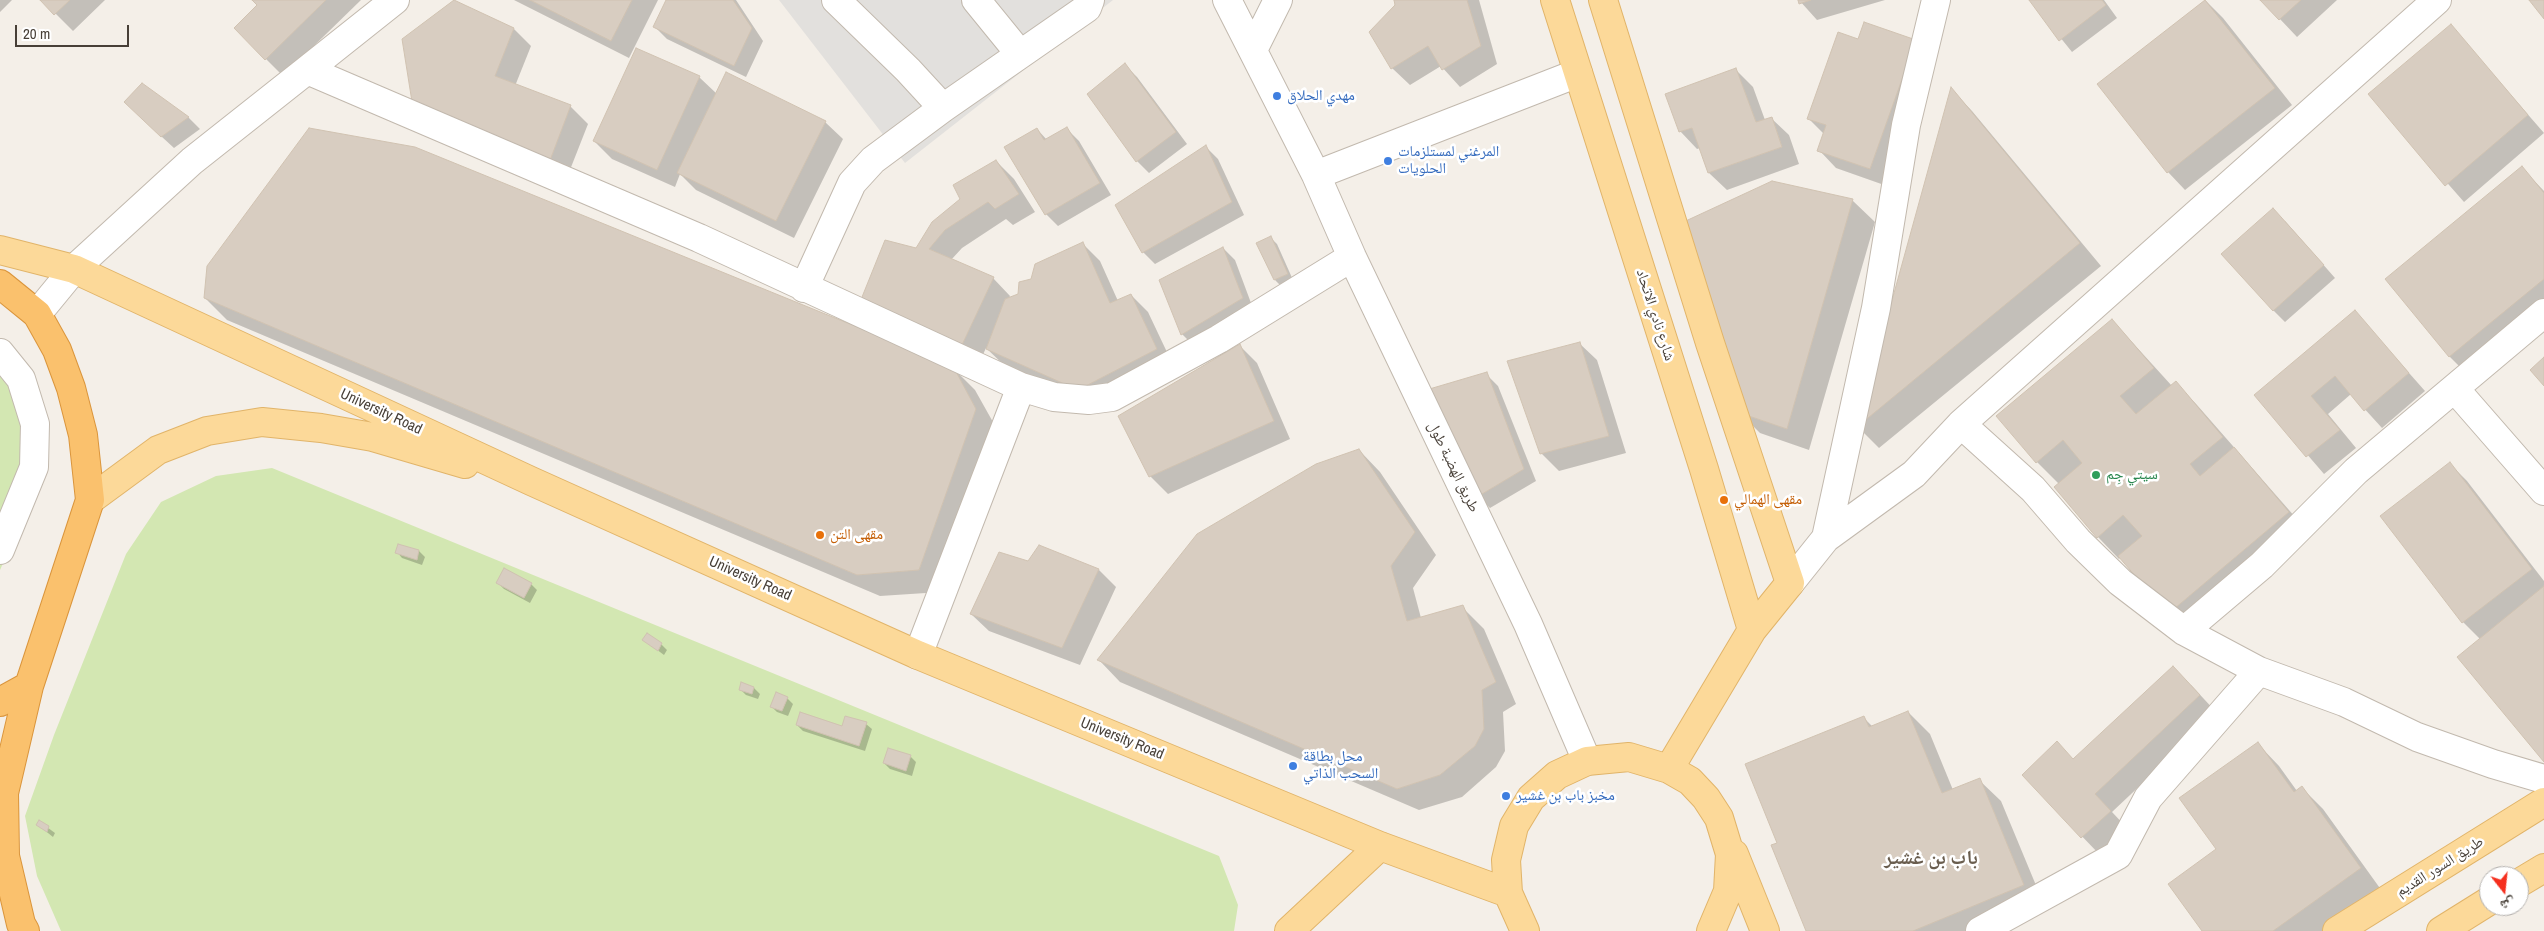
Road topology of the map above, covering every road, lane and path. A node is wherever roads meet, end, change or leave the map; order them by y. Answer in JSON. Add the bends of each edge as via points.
{"nodes":[{"id":1,"x":395,"y":0,"type":"edge"},
{"id":2,"x":836,"y":0,"type":"edge"},
{"id":3,"x":976,"y":0,"type":"edge"},
{"id":4,"x":1090,"y":0,"type":"edge"},
{"id":5,"x":1227,"y":0,"type":"edge"},
{"id":6,"x":1278,"y":0,"type":"edge"},
{"id":7,"x":1555,"y":0,"type":"edge"},
{"id":8,"x":1603,"y":0,"type":"edge"},
{"id":9,"x":1936,"y":0,"type":"edge"},
{"id":10,"x":2437,"y":0,"type":"edge"},
{"id":11,"x":1253,"y":50,"type":"junction"},
{"id":12,"x":1020,"y":54,"type":"junction"},
{"id":13,"x":307,"y":70,"type":"junction"},
{"id":14,"x":1578,"y":73,"type":"junction"},
{"id":15,"x":943,"y":108,"type":"junction"},
{"id":16,"x":1316,"y":175,"type":"junction"},
{"id":17,"x":0,"y":250,"type":"edge"},
{"id":18,"x":1352,"y":256,"type":"junction"},
{"id":19,"x":74,"y":269,"type":"junction"},
{"id":20,"x":0,"y":284,"type":"edge"},
{"id":21,"x":804,"y":288,"type":"junction"},
{"id":22,"x":2544,"y":313,"type":"edge"},
{"id":23,"x":37,"y":314,"type":"junction"},
{"id":24,"x":0,"y":354,"type":"edge"},
{"id":25,"x":1021,"y":387,"type":"junction"},
{"id":26,"x":2455,"y":388,"type":"junction"},
{"id":27,"x":1962,"y":424,"type":"junction"},
{"id":28,"x":531,"y":481,"type":"junction"},
{"id":29,"x":2544,"y":491,"type":"edge"},
{"id":30,"x":90,"y":500,"type":"junction"},
{"id":31,"x":1826,"y":538,"type":"junction"},
{"id":32,"x":0,"y":550,"type":"edge"},
{"id":33,"x":1790,"y":583,"type":"junction"},
{"id":34,"x":1752,"y":630,"type":"junction"},
{"id":35,"x":2184,"y":631,"type":"junction"},
{"id":36,"x":918,"y":655,"type":"junction"},
{"id":37,"x":2259,"y":670,"type":"junction"},
{"id":38,"x":28,"y":686,"type":"junction"},
{"id":39,"x":0,"y":702,"type":"edge"},
{"id":40,"x":1587,"y":761,"type":"junction"},
{"id":41,"x":1669,"y":769,"type":"junction"},
{"id":42,"x":2544,"y":779,"type":"edge"},
{"id":43,"x":2544,"y":802,"type":"edge"},
{"id":44,"x":1719,"y":818,"type":"junction"},
{"id":45,"x":1380,"y":846,"type":"junction"},
{"id":46,"x":2544,"y":868,"type":"edge"},
{"id":47,"x":2529,"y":877,"type":"edge"},
{"id":48,"x":1508,"y":893,"type":"junction"},
{"id":49,"x":2479,"y":907,"type":"edge"},
{"id":50,"x":1765,"y":930,"type":"edge"},
{"id":51,"x":25,"y":931,"type":"edge"},
{"id":52,"x":1289,"y":931,"type":"edge"},
{"id":53,"x":1525,"y":931,"type":"edge"},
{"id":54,"x":1711,"y":931,"type":"edge"},
{"id":55,"x":1980,"y":931,"type":"edge"},
{"id":56,"x":2337,"y":931,"type":"edge"},
{"id":57,"x":2441,"y":931,"type":"edge"}],
"edges":[{"from":1,"to":13,"type":"street"},
{"from":2,"to":15,"type":"street"},
{"from":3,"to":12,"type":"street"},
{"from":4,"to":12,"type":"street","via":[[1087,8]]},
{"from":5,"to":11,"type":"street","name":"طريق الهضبة طول"},
{"from":6,"to":11,"type":"street"},
{"from":7,"to":14,"type":"main road","name":"شارع نادي الاتحاد"},
{"from":8,"to":33,"type":"main road","via":[[1710,344]]},
{"from":9,"to":31,"type":"street","via":[[1906,124],[1876,308]]},
{"from":10,"to":27,"type":"street"},
{"from":11,"to":16,"type":"street","name":"طريق الهضبة طول"},
{"from":12,"to":15,"type":"street"},
{"from":13,"to":19,"type":"street","via":[[192,161]]},
{"from":13,"to":21,"type":"street","via":[[699,238]]},
{"from":14,"to":16,"type":"street"},
{"from":14,"to":34,"type":"main road","name":"شارع نادي الاتحاد"},
{"from":15,"to":21,"type":"street","via":[[872,160],[852,183]]},
{"from":16,"to":18,"type":"street","name":"طريق الهضبة طول"},
{"from":17,"to":19,"type":"main road","name":"University Road"},
{"from":18,"to":25,"type":"street","via":[[1212,343],[1112,397],[1089,400],[1054,397]]},
{"from":18,"to":40,"type":"street","name":"طريق الهضبة طول","via":[[1528,624]]},
{"from":19,"to":23,"type":"street"},
{"from":19,"to":28,"type":"main road","name":"University Road"},
{"from":20,"to":23,"type":"highway"},
{"from":21,"to":25,"type":"street"},
{"from":22,"to":26,"type":"street"},
{"from":23,"to":30,"type":"highway","via":[[57,350],[71,388],[83,435]]},
{"from":24,"to":32,"type":"street","via":[[21,379],[35,424],[34,467]]},
{"from":25,"to":36,"type":"street"},
{"from":26,"to":29,"type":"street"},
{"from":26,"to":35,"type":"street","via":[[2356,471],[2262,565]]},
{"from":27,"to":31,"type":"street","via":[[1914,474]]},
{"from":27,"to":35,"type":"street","via":[[2033,489],[2078,541],[2120,582]]},
{"from":28,"to":30,"type":"main road","via":[[373,437],[262,422],[207,431],[158,450]]},
{"from":28,"to":36,"type":"main road","name":"University Road"},
{"from":30,"to":38,"type":"highway"},
{"from":31,"to":33,"type":"street"},
{"from":33,"to":34,"type":"main road"},
{"from":34,"to":41,"type":"main road"},
{"from":35,"to":37,"type":"street"},
{"from":36,"to":45,"type":"main road","name":"University Road"},
{"from":37,"to":42,"type":"street","via":[[2344,702],[2417,737]]},
{"from":37,"to":55,"type":"street","via":[[2148,798],[2118,855]]},
{"from":38,"to":39,"type":"highway"},
{"from":38,"to":51,"type":"highway","via":[[4,793],[5,856],[20,924]]},
{"from":40,"to":41,"type":"main road","via":[[1629,757]]},
{"from":40,"to":48,"type":"main road","via":[[1556,775],[1531,798],[1514,826],[1506,860]]},
{"from":41,"to":44,"type":"main road","via":[[1690,781]]},
{"from":43,"to":56,"type":"main road","name":"طريق السور القديم"},
{"from":44,"to":50,"type":"main road"},
{"from":44,"to":54,"type":"main road","via":[[1730,854],[1728,892]]},
{"from":45,"to":48,"type":"main road","name":"University Road"},
{"from":45,"to":52,"type":"main road"},
{"from":46,"to":47,"type":"main road"},
{"from":48,"to":53,"type":"main road"},
{"from":49,"to":57,"type":"main road"}]}
